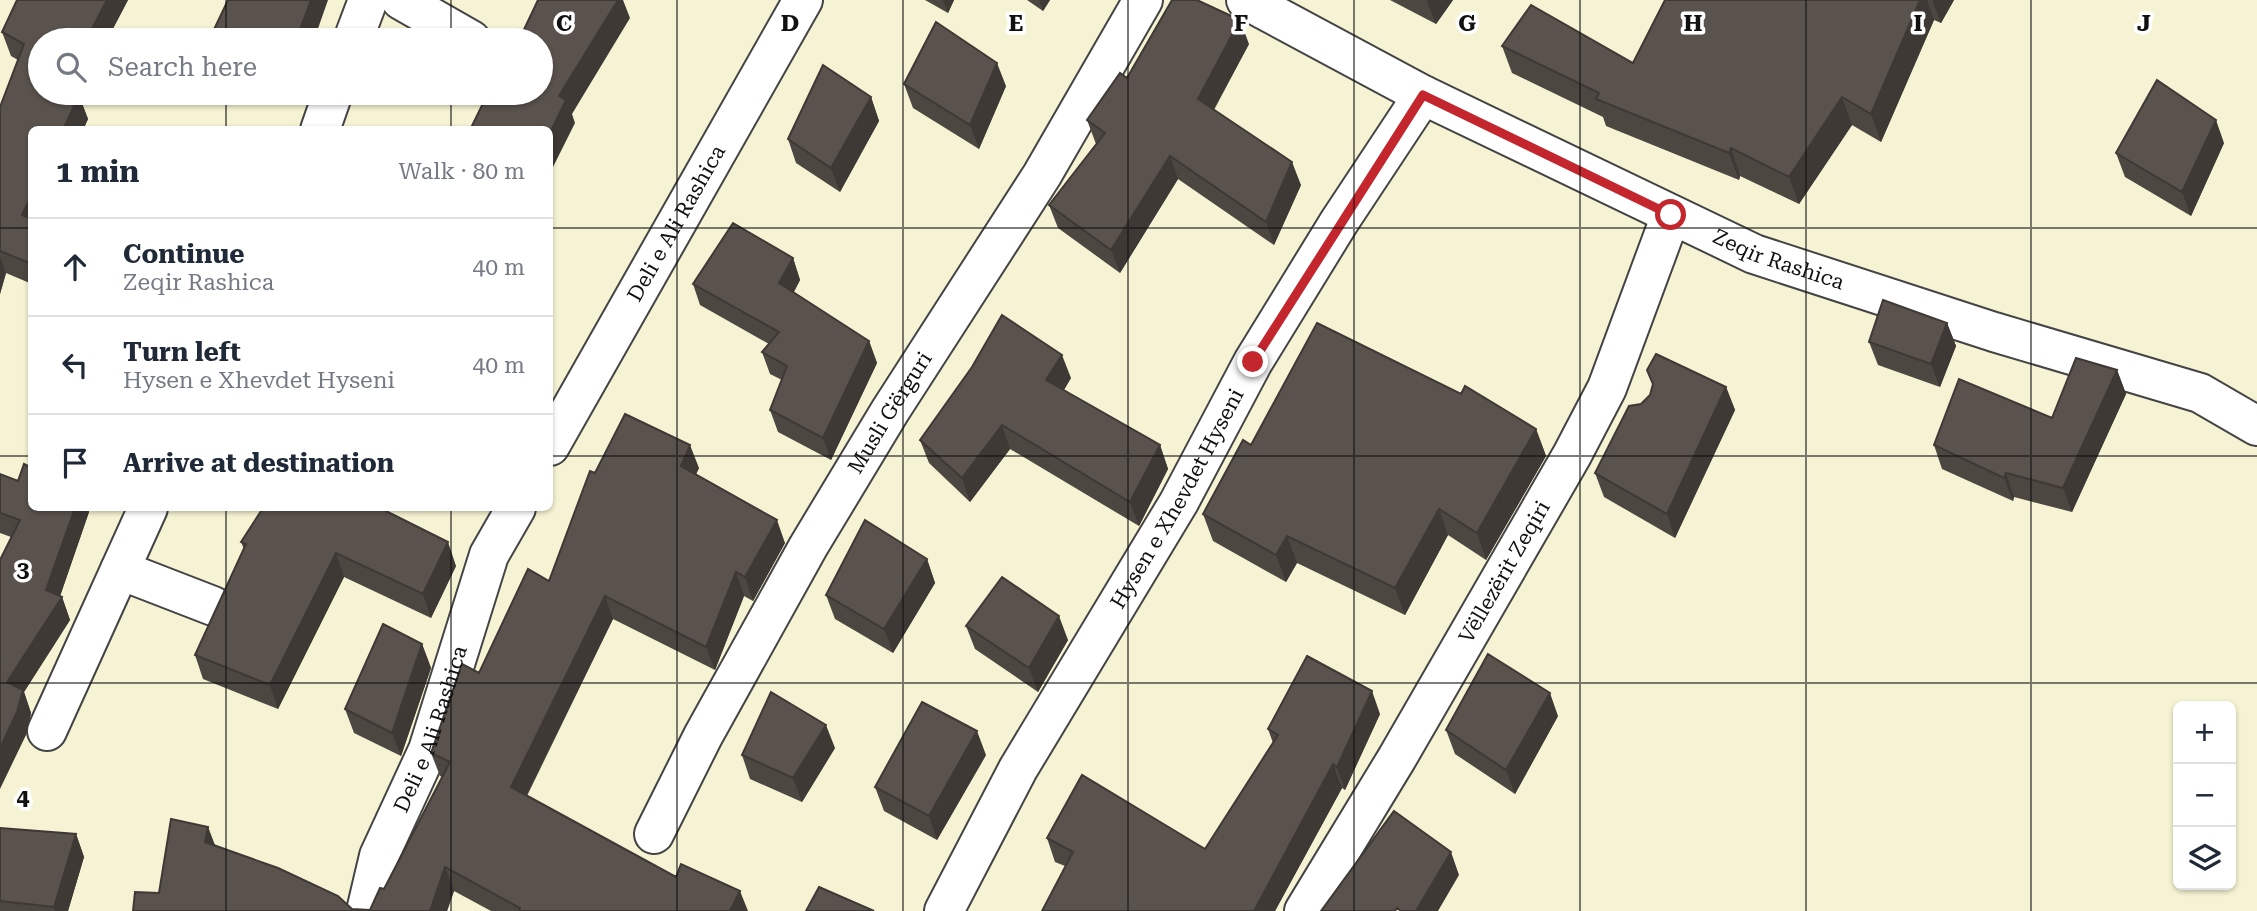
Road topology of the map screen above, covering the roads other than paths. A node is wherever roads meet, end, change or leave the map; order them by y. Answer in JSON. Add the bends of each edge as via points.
{"nodes":[{"id":1,"x":369,"y":0,"type":"edge"},
{"id":2,"x":401,"y":0,"type":"edge"},
{"id":3,"x":803,"y":0,"type":"edge"},
{"id":4,"x":1143,"y":0,"type":"edge"},
{"id":5,"x":1247,"y":0,"type":"edge"},
{"id":6,"x":358,"y":28,"type":"edge"},
{"id":7,"x":450,"y":28,"type":"edge"},
{"id":8,"x":1423,"y":95,"type":"junction"},
{"id":9,"x":329,"y":105,"type":"edge"},
{"id":10,"x":321,"y":126,"type":"edge"},
{"id":11,"x":1671,"y":215,"type":"junction"},
{"id":12,"x":1607,"y":388,"type":"junction"},
{"id":13,"x":1640,"y":408,"type":"edge"},
{"id":14,"x":2257,"y":426,"type":"edge"},
{"id":15,"x":553,"y":441,"type":"edge"},
{"id":16,"x":147,"y":511,"type":"edge"},
{"id":17,"x":514,"y":511,"type":"edge"},
{"id":18,"x":120,"y":570,"type":"junction"},
{"id":19,"x":214,"y":606,"type":"edge"},
{"id":20,"x":47,"y":731,"type":"dead end"},
{"id":21,"x":654,"y":834,"type":"dead end"},
{"id":22,"x":366,"y":911,"type":"edge"},
{"id":23,"x":944,"y":911,"type":"edge"},
{"id":24,"x":1304,"y":911,"type":"edge"}],
"edges":[{"from":1,"to":6,"type":"street"},
{"from":2,"to":7,"type":"street"},
{"from":3,"to":15,"type":"street","name":"Deli e Ali Rashica"},
{"from":4,"to":21,"type":"street","name":"Musli Gërguri","via":[[1042,176],[808,547]]},
{"from":5,"to":8,"type":"street","name":"Zeqir Rashica"},
{"from":8,"to":11,"type":"street","name":"Zeqir Rashica"},
{"from":8,"to":23,"type":"street","name":"Hysen e Xhevdet Hyseni","via":[[1253,362],[1180,502],[1018,769]]},
{"from":9,"to":10,"type":"street"},
{"from":11,"to":12,"type":"street","name":"Vëllezërit Zeqiri"},
{"from":11,"to":14,"type":"street","name":"Zeqir Rashica","via":[[1754,254],[2200,393]]},
{"from":12,"to":13,"type":"street"},
{"from":12,"to":24,"type":"street","name":"Vëllezërit Zeqiri","via":[[1411,734]]},
{"from":16,"to":18,"type":"street"},
{"from":17,"to":22,"type":"street","name":"Deli e Ali Rashica","via":[[489,555],[428,750],[379,856]]},
{"from":18,"to":19,"type":"street"},
{"from":18,"to":20,"type":"street"}]}
